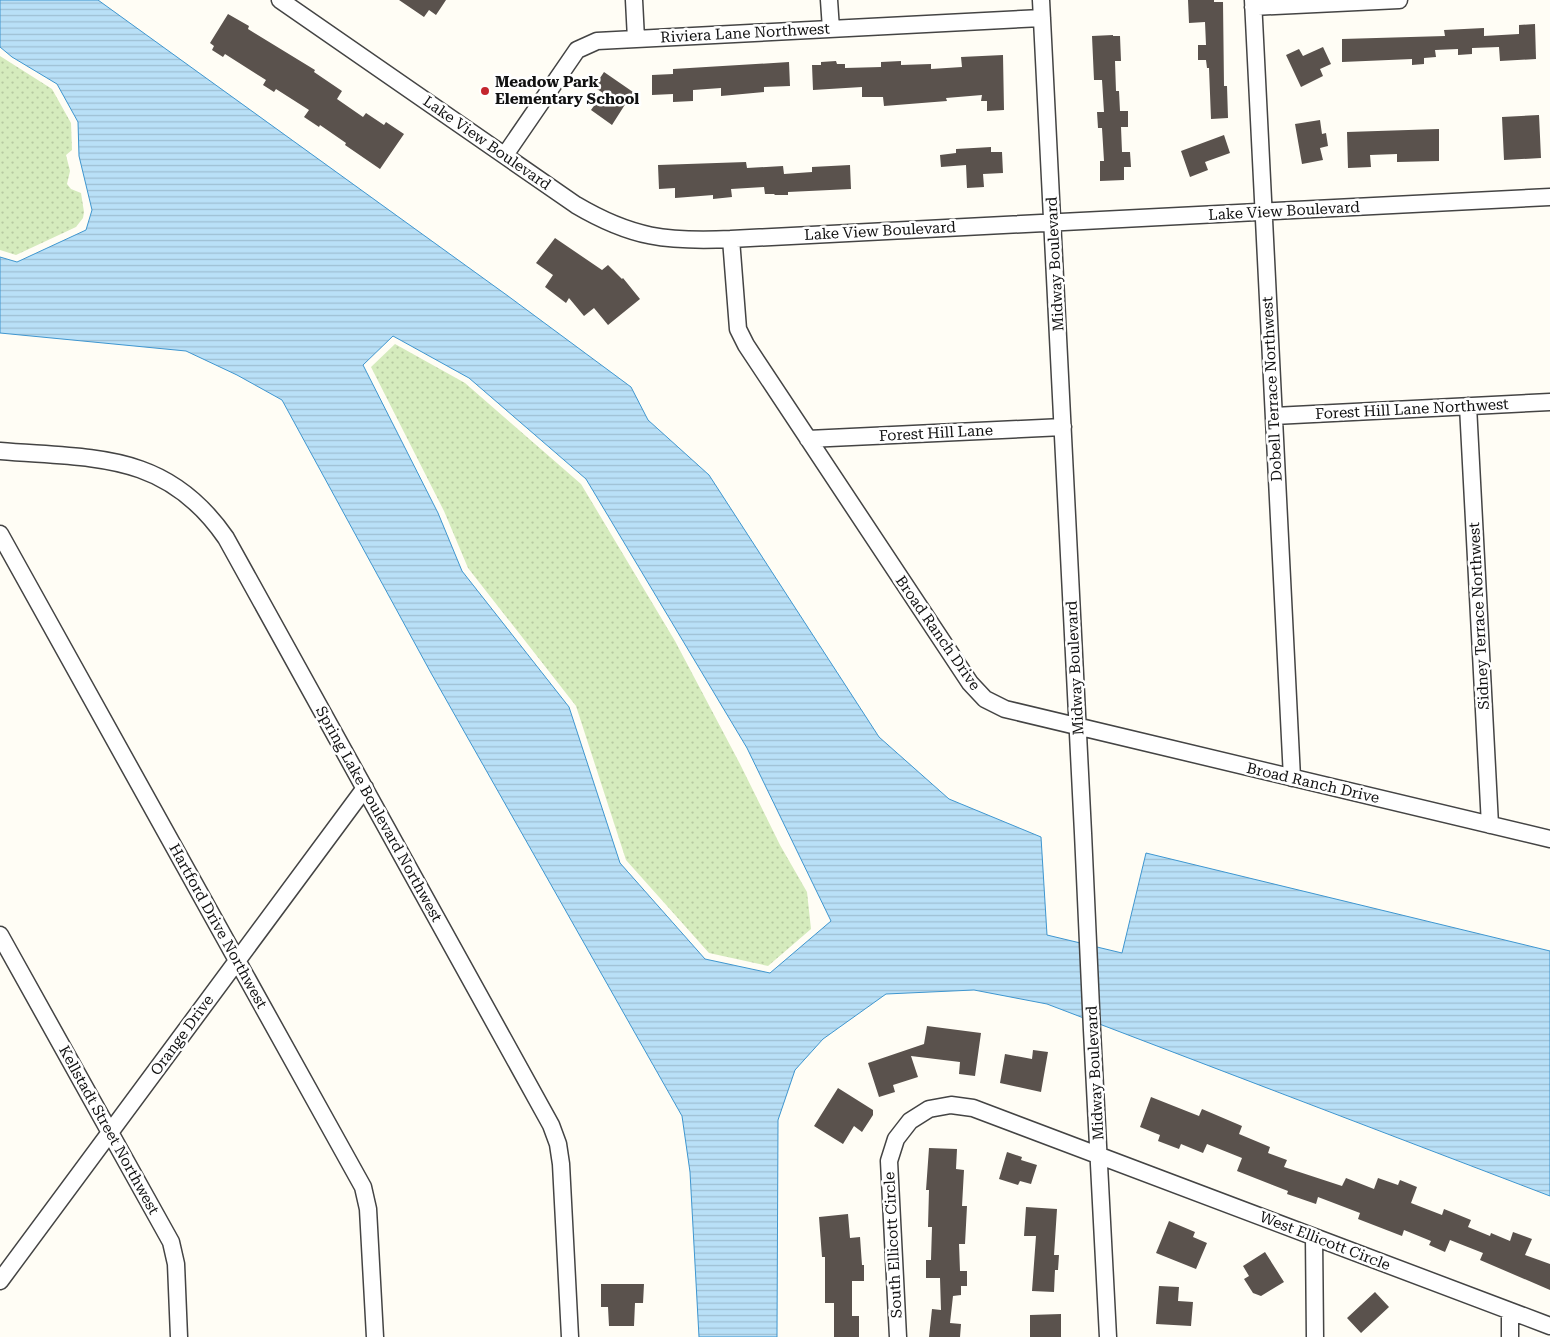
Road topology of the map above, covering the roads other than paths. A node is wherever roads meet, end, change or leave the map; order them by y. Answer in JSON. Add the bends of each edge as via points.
{"nodes":[{"id":1,"x":634,"y":0,"type":"edge"},
{"id":2,"x":829,"y":0,"type":"edge"},
{"id":3,"x":1042,"y":0,"type":"edge"},
{"id":4,"x":1399,"y":0,"type":"edge"},
{"id":5,"x":291,"y":3,"type":"edge"},
{"id":6,"x":1253,"y":4,"type":"edge"},
{"id":7,"x":1042,"y":18,"type":"junction"},
{"id":8,"x":831,"y":29,"type":"junction"},
{"id":9,"x":636,"y":39,"type":"junction"},
{"id":10,"x":504,"y":155,"type":"junction"},
{"id":11,"x":1550,"y":197,"type":"edge"},
{"id":12,"x":1264,"y":212,"type":"junction"},
{"id":13,"x":1053,"y":222,"type":"junction"},
{"id":14,"x":732,"y":239,"type":"junction"},
{"id":15,"x":1550,"y":402,"type":"edge"},
{"id":16,"x":1468,"y":406,"type":"junction"},
{"id":17,"x":1274,"y":416,"type":"junction"},
{"id":18,"x":1063,"y":426,"type":"junction"},
{"id":19,"x":808,"y":439,"type":"junction"},
{"id":20,"x":0,"y":451,"type":"edge"},
{"id":21,"x":0,"y":534,"type":"edge"},
{"id":22,"x":1078,"y":727,"type":"junction"},
{"id":23,"x":1292,"y":778,"type":"junction"},
{"id":24,"x":365,"y":788,"type":"junction"},
{"id":25,"x":1490,"y":825,"type":"junction"},
{"id":26,"x":1550,"y":839,"type":"edge"},
{"id":27,"x":1,"y":939,"type":"edge"},
{"id":28,"x":237,"y":960,"type":"junction"},
{"id":29,"x":110,"y":1132,"type":"junction"},
{"id":30,"x":1099,"y":1155,"type":"junction"},
{"id":31,"x":1314,"y":1236,"type":"junction"},
{"id":32,"x":0,"y":1282,"type":"edge"},
{"id":33,"x":1510,"y":1311,"type":"junction"},
{"id":34,"x":1550,"y":1326,"type":"edge"},
{"id":35,"x":180,"y":1337,"type":"edge"},
{"id":36,"x":375,"y":1337,"type":"edge"},
{"id":37,"x":570,"y":1337,"type":"edge"},
{"id":38,"x":898,"y":1337,"type":"edge"},
{"id":39,"x":1108,"y":1337,"type":"edge"},
{"id":40,"x":1314,"y":1337,"type":"edge"},
{"id":41,"x":1510,"y":1337,"type":"edge"}],
"edges":[{"from":1,"to":9,"type":"street"},
{"from":2,"to":8,"type":"street"},
{"from":3,"to":7,"type":"street","name":"Midway Boulevard"},
{"from":4,"to":6,"type":"street"},
{"from":5,"to":10,"type":"street","name":"Lake View Boulevard"},
{"from":6,"to":12,"type":"street","name":"Dobell Terrace Northwest"},
{"from":7,"to":8,"type":"street","name":"Riviera Lane Northwest"},
{"from":7,"to":13,"type":"street","name":"Midway Boulevard"},
{"from":8,"to":9,"type":"street","name":"Riviera Lane Northwest"},
{"from":9,"to":10,"type":"street","name":"Riviera Lane Northwest","via":[[597,41],[577,50]]},
{"from":10,"to":14,"type":"street","name":"Lake View Boulevard","via":[[576,204],[614,225],[648,236],[676,240]]},
{"from":11,"to":12,"type":"street","name":"Lake View Boulevard"},
{"from":12,"to":13,"type":"street","name":"Lake View Boulevard"},
{"from":12,"to":17,"type":"street","name":"Dobell Terrace Northwest"},
{"from":13,"to":14,"type":"street","name":"Lake View Boulevard"},
{"from":13,"to":18,"type":"street","name":"Midway Boulevard"},
{"from":14,"to":19,"type":"street","name":"Broad Ranch Drive","via":[[738,329]]},
{"from":15,"to":16,"type":"street","name":"Forest Hill Lane Northwest"},
{"from":16,"to":17,"type":"street","name":"Forest Hill Lane Northwest"},
{"from":16,"to":25,"type":"street","name":"Sidney Terrace Northwest"},
{"from":17,"to":23,"type":"street","name":"Dobell Terrace Northwest"},
{"from":18,"to":19,"type":"street","name":"Forest Hill Lane"},
{"from":18,"to":22,"type":"street","name":"Midway Boulevard"},
{"from":19,"to":22,"type":"street","name":"Broad Ranch Drive","via":[[985,699],[1005,709]]},
{"from":20,"to":24,"type":"street","name":"Spring Lake Boulevard Northwest","via":[[129,465],[162,478],[204,510],[226,538]]},
{"from":21,"to":28,"type":"street","name":"Hartford Drive Northwest"},
{"from":22,"to":23,"type":"street","name":"Broad Ranch Drive"},
{"from":22,"to":30,"type":"street","name":"Midway Boulevard"},
{"from":23,"to":25,"type":"street","name":"Broad Ranch Drive"},
{"from":24,"to":28,"type":"street","name":"Orange Drive"},
{"from":24,"to":37,"type":"street","name":"Spring Lake Boulevard Northwest","via":[[551,1124],[561,1164]]},
{"from":25,"to":26,"type":"street","name":"Broad Ranch Drive"},
{"from":27,"to":29,"type":"street","name":"Kellstadt Street Northwest"},
{"from":28,"to":29,"type":"street","name":"Orange Drive"},
{"from":28,"to":36,"type":"street","name":"Hartford Drive Northwest","via":[[363,1187],[368,1209]]},
{"from":29,"to":32,"type":"street","name":"Orange Drive"},
{"from":29,"to":35,"type":"street","name":"Kellstadt Street Northwest","via":[[171,1242],[176,1264]]},
{"from":30,"to":31,"type":"street","name":"West Ellicott Circle"},
{"from":30,"to":38,"type":"street","name":"South Ellicott Circle","via":[[973,1108],[951,1105],[929,1109],[910,1121],[896,1139],[889,1161]]},
{"from":30,"to":39,"type":"street","name":"Midway Boulevard"},
{"from":31,"to":33,"type":"street","name":"West Ellicott Circle"},
{"from":31,"to":40,"type":"street"},
{"from":33,"to":34,"type":"street","name":"West Ellicott Circle"},
{"from":33,"to":41,"type":"street"}]}
